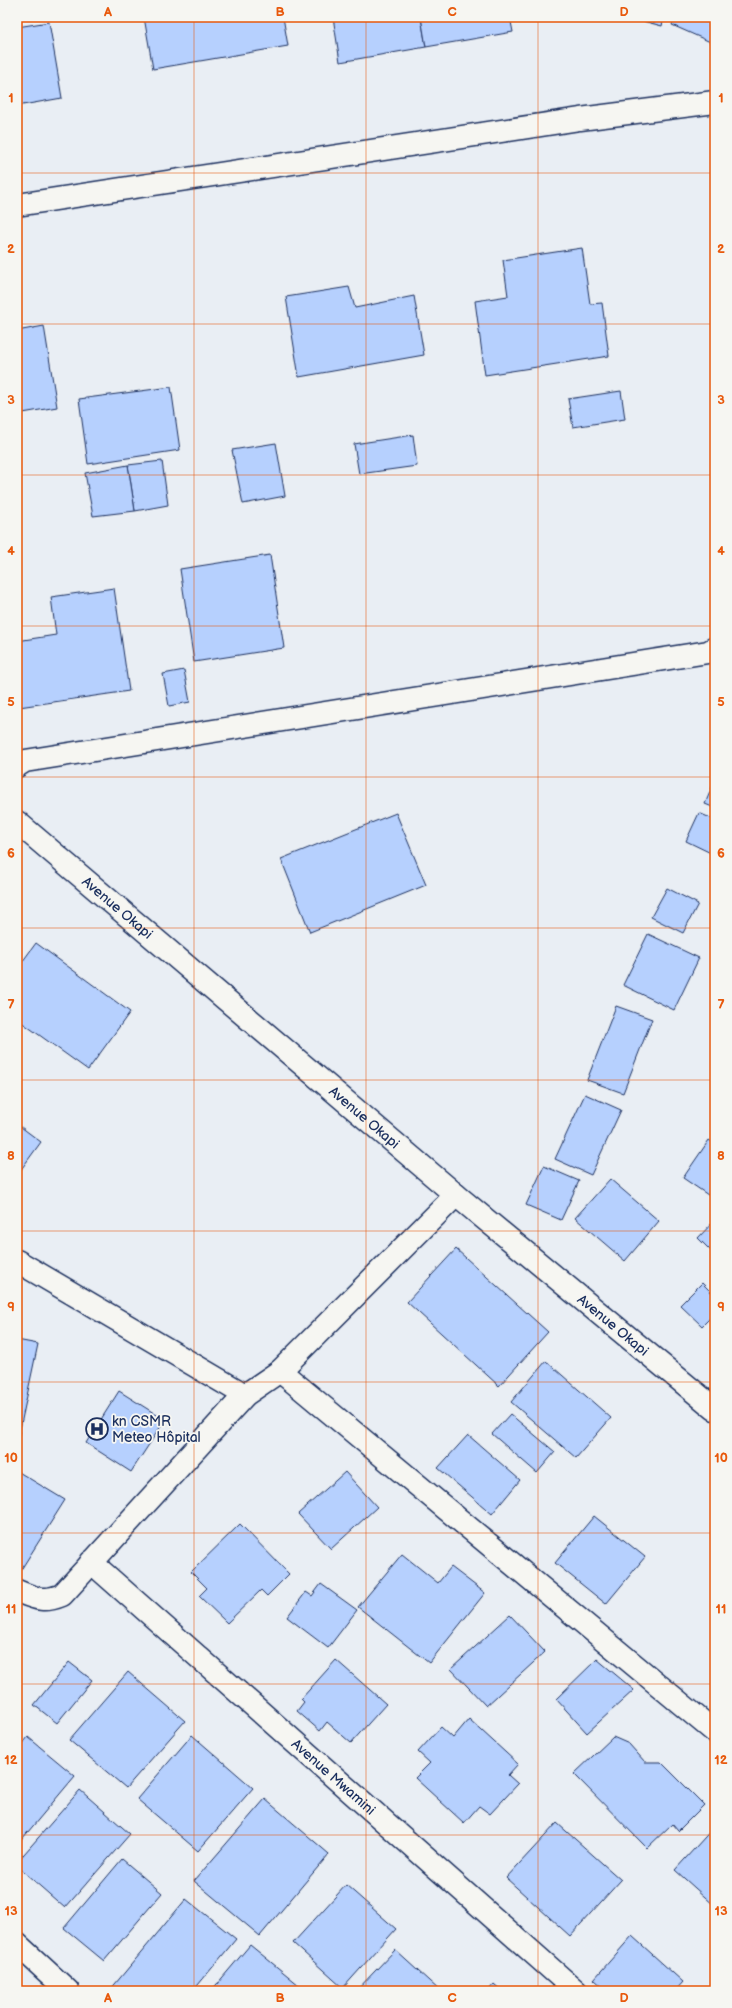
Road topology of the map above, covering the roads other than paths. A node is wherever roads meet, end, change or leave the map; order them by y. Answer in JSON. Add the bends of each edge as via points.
{"nodes":[{"id":1,"x":715,"y":102,"type":"edge"},
{"id":2,"x":17,"y":205,"type":"edge"},
{"id":3,"x":715,"y":648,"type":"edge"},
{"id":4,"x":17,"y":766,"type":"edge"},
{"id":5,"x":17,"y":822,"type":"edge"},
{"id":6,"x":456,"y":1195,"type":"junction"},
{"id":7,"x":17,"y":1261,"type":"edge"},
{"id":8,"x":280,"y":1371,"type":"junction"},
{"id":9,"x":245,"y":1395,"type":"junction"},
{"id":10,"x":715,"y":1409,"type":"edge"},
{"id":11,"x":91,"y":1562,"type":"junction"},
{"id":12,"x":17,"y":1591,"type":"edge"},
{"id":13,"x":715,"y":1732,"type":"edge"},
{"id":14,"x":17,"y":1944,"type":"edge"},
{"id":15,"x":68,"y":1991,"type":"edge"},
{"id":16,"x":576,"y":1991,"type":"edge"}],
"edges":[{"from":1,"to":2,"type":"street","via":[[580,119]]},
{"from":3,"to":4,"type":"street","via":[[700,653],[25,761]]},
{"from":5,"to":6,"type":"street","name":"Avenue Okapi"},
{"from":6,"to":8,"type":"street"},
{"from":6,"to":10,"type":"street","name":"Avenue Okapi"},
{"from":7,"to":9,"type":"street"},
{"from":8,"to":9,"type":"street"},
{"from":8,"to":13,"type":"street"},
{"from":9,"to":11,"type":"street"},
{"from":11,"to":12,"type":"street","via":[[62,1595],[39,1600]]},
{"from":11,"to":16,"type":"street","name":"Avenue Mwamini"},
{"from":14,"to":15,"type":"street"}]}
